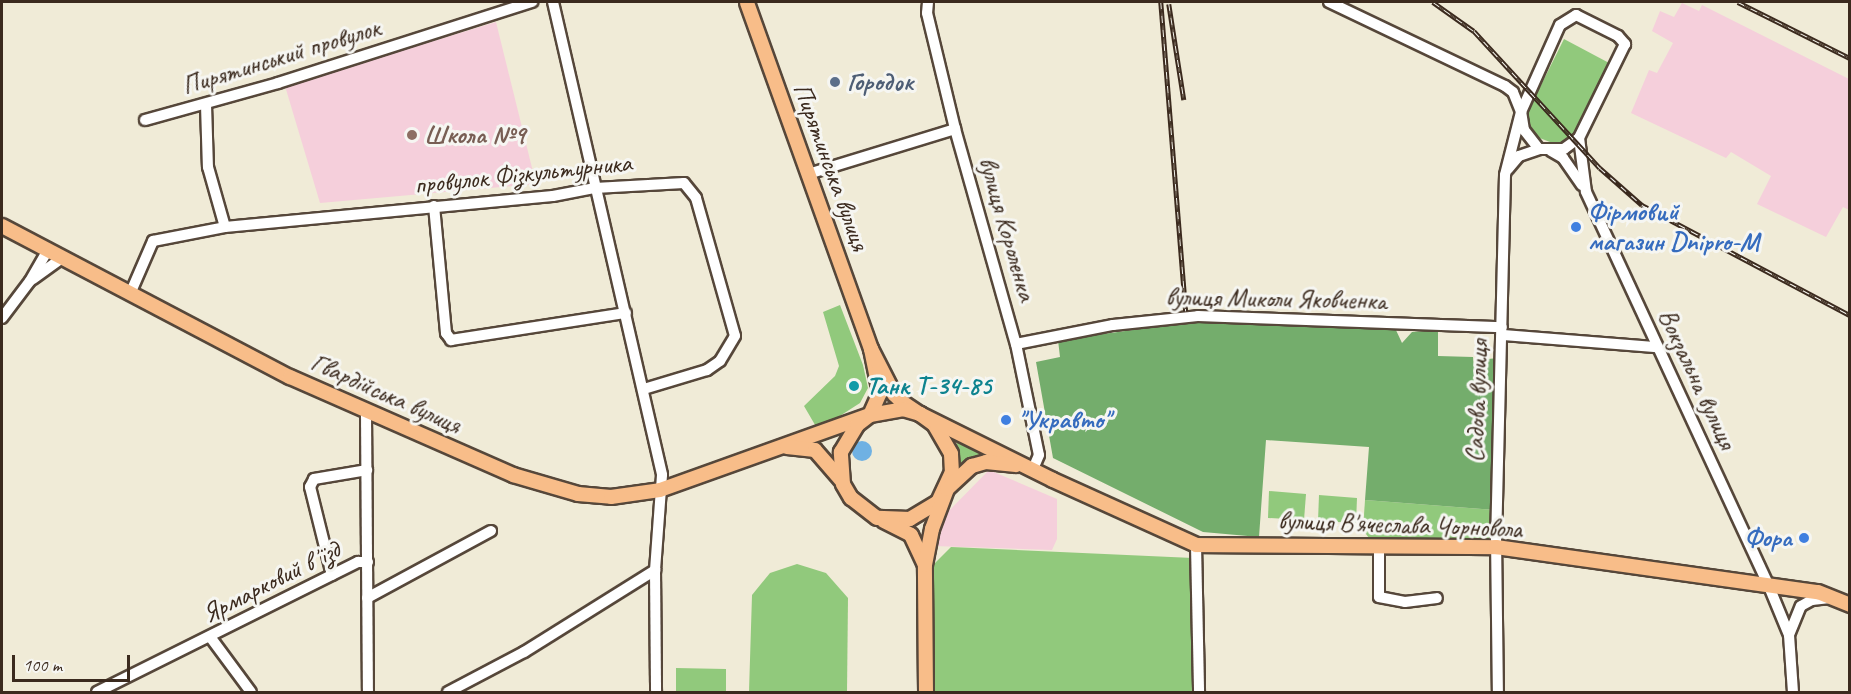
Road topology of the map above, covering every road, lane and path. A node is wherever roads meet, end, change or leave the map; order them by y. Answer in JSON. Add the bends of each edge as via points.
{"nodes":[{"id":1,"x":532,"y":2,"type":"edge"},
{"id":2,"x":553,"y":2,"type":"edge"},
{"id":3,"x":747,"y":2,"type":"edge"},
{"id":4,"x":928,"y":2,"type":"edge"},
{"id":5,"x":1329,"y":2,"type":"edge"},
{"id":6,"x":206,"y":105,"type":"junction"},
{"id":7,"x":1521,"y":112,"type":"junction"},
{"id":8,"x":145,"y":120,"type":"dead end"},
{"id":9,"x":955,"y":129,"type":"junction"},
{"id":10,"x":1580,"y":138,"type":"junction"},
{"id":11,"x":1539,"y":149,"type":"junction"},
{"id":12,"x":1550,"y":150,"type":"junction"},
{"id":13,"x":808,"y":174,"type":"junction"},
{"id":14,"x":1505,"y":175,"type":"junction"},
{"id":15,"x":595,"y":188,"type":"junction"},
{"id":16,"x":1586,"y":192,"type":"junction"},
{"id":17,"x":434,"y":206,"type":"junction"},
{"id":18,"x":2,"y":226,"type":"edge"},
{"id":19,"x":225,"y":227,"type":"junction"},
{"id":20,"x":47,"y":251,"type":"junction"},
{"id":21,"x":62,"y":258,"type":"junction"},
{"id":22,"x":30,"y":281,"type":"junction"},
{"id":23,"x":130,"y":294,"type":"junction"},
{"id":24,"x":626,"y":313,"type":"junction"},
{"id":25,"x":2,"y":318,"type":"edge"},
{"id":26,"x":1502,"y":331,"type":"junction"},
{"id":27,"x":1016,"y":344,"type":"junction"},
{"id":28,"x":1656,"y":347,"type":"junction"},
{"id":29,"x":871,"y":349,"type":"junction"},
{"id":30,"x":644,"y":390,"type":"junction"},
{"id":31,"x":366,"y":414,"type":"junction"},
{"id":32,"x":920,"y":414,"type":"junction"},
{"id":33,"x":870,"y":415,"type":"junction"},
{"id":34,"x":773,"y":447,"type":"junction"},
{"id":35,"x":1033,"y":469,"type":"junction"},
{"id":36,"x":367,"y":470,"type":"junction"},
{"id":37,"x":843,"y":484,"type":"junction"},
{"id":38,"x":947,"y":489,"type":"junction"},
{"id":39,"x":660,"y":490,"type":"junction"},
{"id":40,"x":877,"y":518,"type":"junction"},
{"id":41,"x":491,"y":531,"type":"dead end"},
{"id":42,"x":1196,"y":545,"type":"junction"},
{"id":43,"x":1379,"y":546,"type":"junction"},
{"id":44,"x":1496,"y":548,"type":"junction"},
{"id":45,"x":368,"y":562,"type":"junction"},
{"id":46,"x":925,"y":565,"type":"junction"},
{"id":47,"x":655,"y":570,"type":"junction"},
{"id":48,"x":332,"y":575,"type":"junction"},
{"id":49,"x":1768,"y":584,"type":"junction"},
{"id":50,"x":368,"y":598,"type":"junction"},
{"id":51,"x":1437,"y":598,"type":"dead end"},
{"id":52,"x":1845,"y":602,"type":"edge"},
{"id":53,"x":1789,"y":636,"type":"junction"},
{"id":54,"x":211,"y":638,"type":"junction"},
{"id":55,"x":97,"y":693,"type":"edge"},
{"id":56,"x":251,"y":693,"type":"edge"},
{"id":57,"x":368,"y":693,"type":"edge"},
{"id":58,"x":448,"y":693,"type":"edge"},
{"id":59,"x":656,"y":693,"type":"edge"},
{"id":60,"x":926,"y":693,"type":"edge"},
{"id":61,"x":1199,"y":693,"type":"edge"},
{"id":62,"x":1498,"y":693,"type":"edge"},
{"id":63,"x":1793,"y":693,"type":"edge"}],
"edges":[{"from":1,"to":6,"type":"street","name":"Пирятинський провулок"},
{"from":2,"to":15,"type":"street"},
{"from":3,"to":13,"type":"main road","name":"Пирятинська вулиця"},
{"from":4,"to":9,"type":"street","name":"вулиця Короленка","via":[[927,13]]},
{"from":5,"to":7,"type":"street","via":[[1505,86],[1513,92]]},
{"from":6,"to":8,"type":"street","name":"Пирятинський провулок"},
{"from":6,"to":19,"type":"street","via":[[208,167]]},
{"from":7,"to":10,"type":"street","via":[[1560,25],[1570,16],[1582,16],[1625,44]]},
{"from":7,"to":11,"type":"street","via":[[1524,130]]},
{"from":7,"to":14,"type":"street","name":"Садова вулиця"},
{"from":9,"to":13,"type":"street"},
{"from":9,"to":27,"type":"street","name":"вулиця Короленка"},
{"from":10,"to":12,"type":"street","via":[[1570,147]]},
{"from":10,"to":16,"type":"street","name":"Вокзальна вулиця"},
{"from":11,"to":12,"type":"street"},
{"from":11,"to":14,"type":"street","via":[[1520,156]]},
{"from":12,"to":16,"type":"street","via":[[1563,158]]},
{"from":13,"to":29,"type":"main road","name":"Пирятинська вулиця"},
{"from":14,"to":26,"type":"street","name":"Садова вулиця"},
{"from":15,"to":17,"type":"street","name":"провулок Фізкультурника","via":[[553,196]]},
{"from":15,"to":24,"type":"street"},
{"from":15,"to":30,"type":"street","name":"провулок Фізкультурника","via":[[676,182],[691,187],[733,325],[732,346],[720,361],[707,370]]},
{"from":16,"to":28,"type":"street","name":"Вокзальна вулиця"},
{"from":17,"to":19,"type":"street","name":"провулок Фізкультурника"},
{"from":17,"to":24,"type":"street","via":[[446,333],[451,340]]},
{"from":18,"to":20,"type":"main road","name":"Гвардійська вулиця"},
{"from":19,"to":23,"type":"street","name":"провулок Фізкультурника","via":[[153,241]]},
{"from":20,"to":21,"type":"main road","name":"Гвардійська вулиця"},
{"from":20,"to":22,"type":"street"},
{"from":21,"to":22,"type":"street"},
{"from":21,"to":23,"type":"main road","name":"Гвардійська вулиця"},
{"from":22,"to":25,"type":"street"},
{"from":23,"to":31,"type":"main road","name":"Гвардійська вулиця"},
{"from":24,"to":30,"type":"street"},
{"from":26,"to":27,"type":"street","name":"вулиця Миколи Яковченка","via":[[1198,316],[1113,325]]},
{"from":26,"to":28,"type":"street","name":"вулиця Миколи Яковченка"},
{"from":26,"to":44,"type":"street","name":"Садова вулиця"},
{"from":27,"to":35,"type":"street","name":"вулиця Короленка","via":[[1039,455]]},
{"from":28,"to":49,"type":"street","name":"Вокзальна вулиця"},
{"from":29,"to":32,"type":"main road","via":[[894,394]]},
{"from":29,"to":33,"type":"main road","via":[[880,393]]},
{"from":30,"to":39,"type":"street","via":[[662,475]]},
{"from":31,"to":36,"type":"street"},
{"from":31,"to":39,"type":"main road","name":"Гвардійська вулиця","via":[[546,487],[611,497]]},
{"from":32,"to":33,"type":"main road","via":[[886,410]]},
{"from":32,"to":35,"type":"main road","name":"вулиця В'ячеслава Чорновола"},
{"from":32,"to":38,"type":"main road","via":[[934,424],[948,446],[952,472]]},
{"from":33,"to":34,"type":"main road","name":"Гвардійська вулиця"},
{"from":33,"to":37,"type":"main road","via":[[857,425],[844,445],[840,468]]},
{"from":34,"to":37,"type":"main road","via":[[815,450]]},
{"from":34,"to":39,"type":"main road","name":"Гвардійська вулиця"},
{"from":35,"to":38,"type":"main road","via":[[986,462],[962,472]]},
{"from":35,"to":42,"type":"main road","name":"вулиця В'ячеслава Чорновола"},
{"from":36,"to":45,"type":"street"},
{"from":36,"to":48,"type":"street","via":[[314,479],[310,487]]},
{"from":37,"to":40,"type":"main road","via":[[851,498]]},
{"from":38,"to":40,"type":"main road","via":[[938,502],[917,516],[893,521]]},
{"from":38,"to":46,"type":"main road","via":[[932,529]]},
{"from":39,"to":47,"type":"street"},
{"from":40,"to":46,"type":"main road","via":[[911,535]]},
{"from":41,"to":50,"type":"street"},
{"from":42,"to":43,"type":"main road","name":"вулиця В'ячеслава Чорновола"},
{"from":42,"to":61,"type":"street"},
{"from":43,"to":44,"type":"main road","name":"вулиця В'ячеслава Чорновола"},
{"from":43,"to":51,"type":"street","via":[[1379,597],[1405,602]]},
{"from":44,"to":49,"type":"main road","name":"вулиця В'ячеслава Чорновола"},
{"from":44,"to":62,"type":"street","name":"Садова вулиця"},
{"from":45,"to":48,"type":"street","name":"Ярмарковий вʼїзд","via":[[358,562]]},
{"from":45,"to":50,"type":"street"},
{"from":46,"to":60,"type":"main road"},
{"from":47,"to":58,"type":"street","via":[[524,652]]},
{"from":47,"to":59,"type":"street"},
{"from":48,"to":54,"type":"street","name":"Ярмарковий вʼїзд"},
{"from":49,"to":52,"type":"main road","name":"вулиця В'ячеслава Чорновола"},
{"from":49,"to":53,"type":"street","name":"Вокзальна вулиця"},
{"from":50,"to":57,"type":"street"},
{"from":52,"to":53,"type":"street","name":"Вокзальна вулиця","via":[[1822,597],[1801,606]]},
{"from":53,"to":63,"type":"street","name":"Вокзальна вулиця"},
{"from":54,"to":55,"type":"street","name":"Ярмарковий вʼїзд"},
{"from":54,"to":56,"type":"street"}]}
